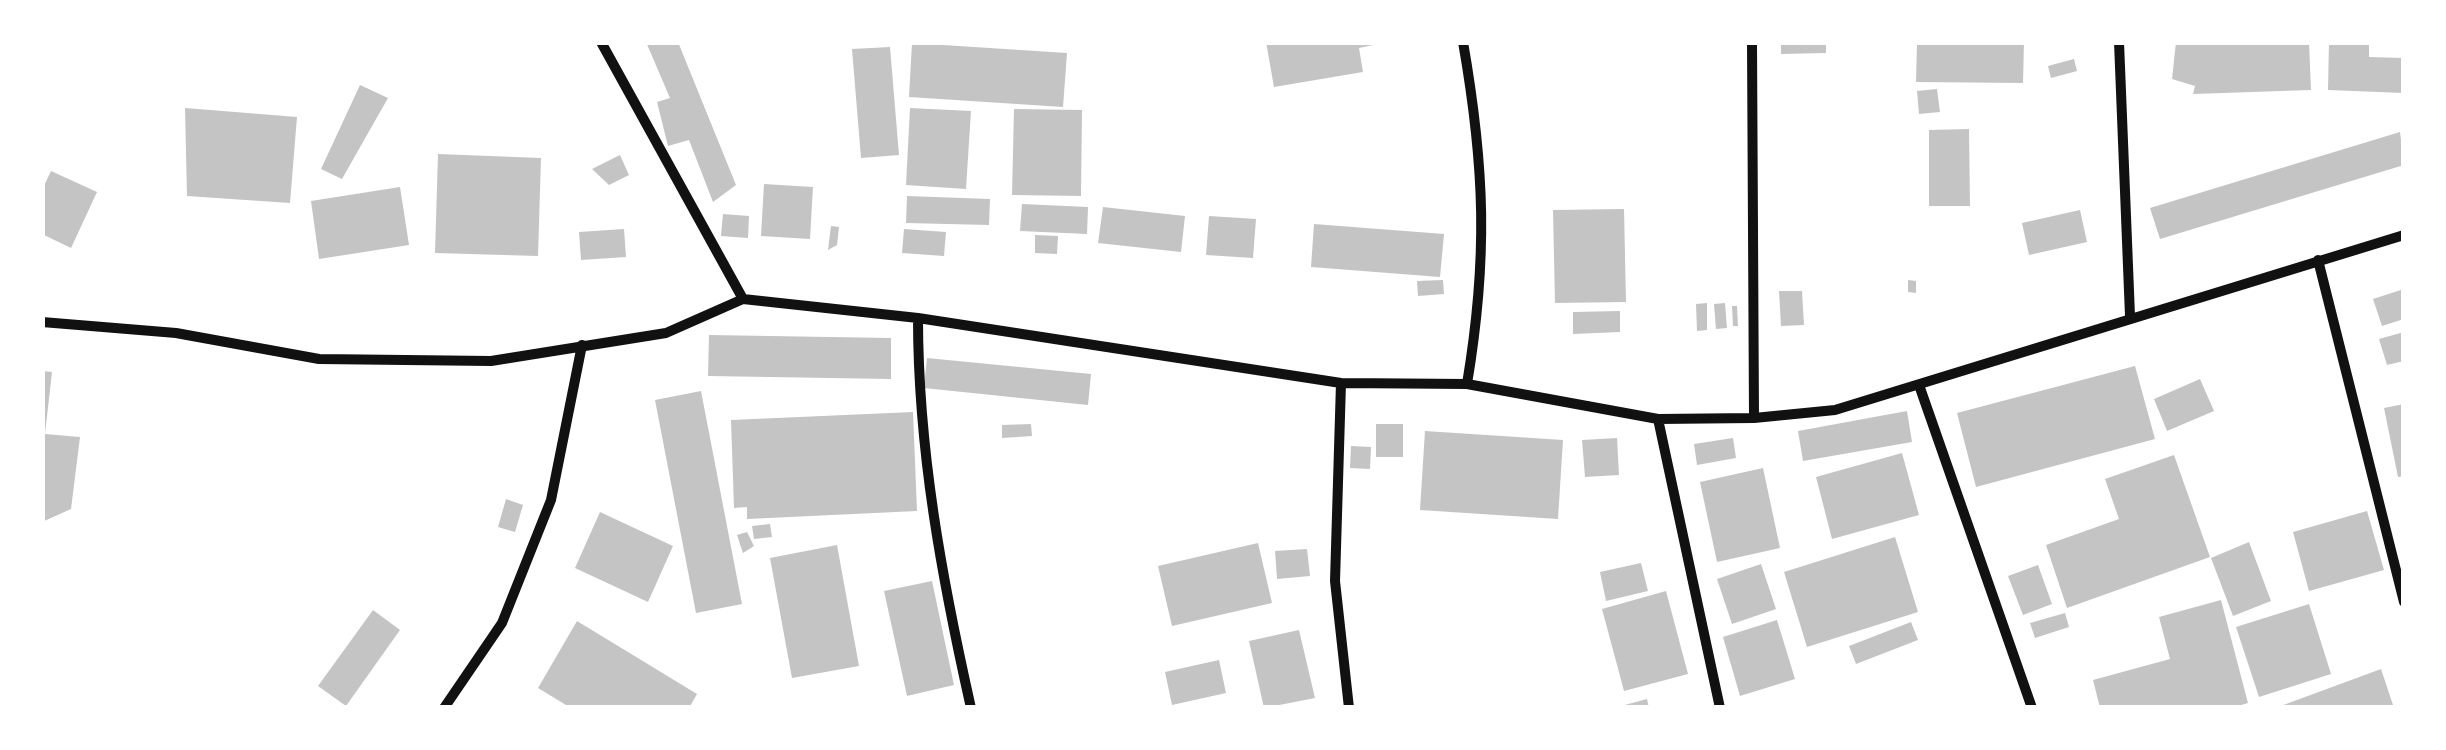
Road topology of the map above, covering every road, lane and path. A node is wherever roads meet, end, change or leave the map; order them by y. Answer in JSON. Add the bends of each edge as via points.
{"nodes":[{"id":1,"x":601,"y":42,"type":"edge"},
{"id":2,"x":1463,"y":42,"type":"edge"},
{"id":3,"x":1752,"y":42,"type":"edge"},
{"id":4,"x":2119,"y":42,"type":"edge"},
{"id":5,"x":2404,"y":236,"type":"edge"},
{"id":6,"x":2318,"y":260,"type":"junction"},
{"id":7,"x":743,"y":298,"type":"junction"},
{"id":8,"x":2130,"y":316,"type":"junction"},
{"id":9,"x":918,"y":318,"type":"junction"},
{"id":10,"x":42,"y":322,"type":"edge"},
{"id":11,"x":582,"y":346,"type":"junction"},
{"id":12,"x":1340,"y":383,"type":"junction"},
{"id":13,"x":1466,"y":384,"type":"junction"},
{"id":14,"x":1919,"y":384,"type":"junction"},
{"id":15,"x":1754,"y":418,"type":"junction"},
{"id":16,"x":1658,"y":419,"type":"junction"},
{"id":17,"x":2404,"y":602,"type":"edge"},
{"id":18,"x":444,"y":708,"type":"edge"},
{"id":19,"x":971,"y":708,"type":"edge"},
{"id":20,"x":1349,"y":708,"type":"edge"},
{"id":21,"x":1720,"y":708,"type":"edge"},
{"id":22,"x":2032,"y":708,"type":"edge"}],
"edges":[{"from":1,"to":7,"type":"street"},
{"from":2,"to":13,"type":"street","via":[[1480,140],[1483,223]]},
{"from":3,"to":15,"type":"street"},
{"from":4,"to":8,"type":"street"},
{"from":5,"to":6,"type":"street"},
{"from":6,"to":8,"type":"street"},
{"from":6,"to":17,"type":"street"},
{"from":7,"to":9,"type":"street"},
{"from":7,"to":11,"type":"street","via":[[666,333]]},
{"from":8,"to":14,"type":"street"},
{"from":9,"to":12,"type":"street"},
{"from":9,"to":19,"type":"street","via":[[920,420],[944,587]]},
{"from":10,"to":11,"type":"street","via":[[176,333],[319,359],[490,361]]},
{"from":11,"to":18,"type":"street","via":[[552,500],[502,622]]},
{"from":12,"to":13,"type":"street"},
{"from":12,"to":20,"type":"street","via":[[1334,581]]},
{"from":13,"to":16,"type":"street"},
{"from":14,"to":15,"type":"street","via":[[1836,410]]},
{"from":14,"to":22,"type":"street"},
{"from":15,"to":16,"type":"street"},
{"from":16,"to":21,"type":"street"}]}
